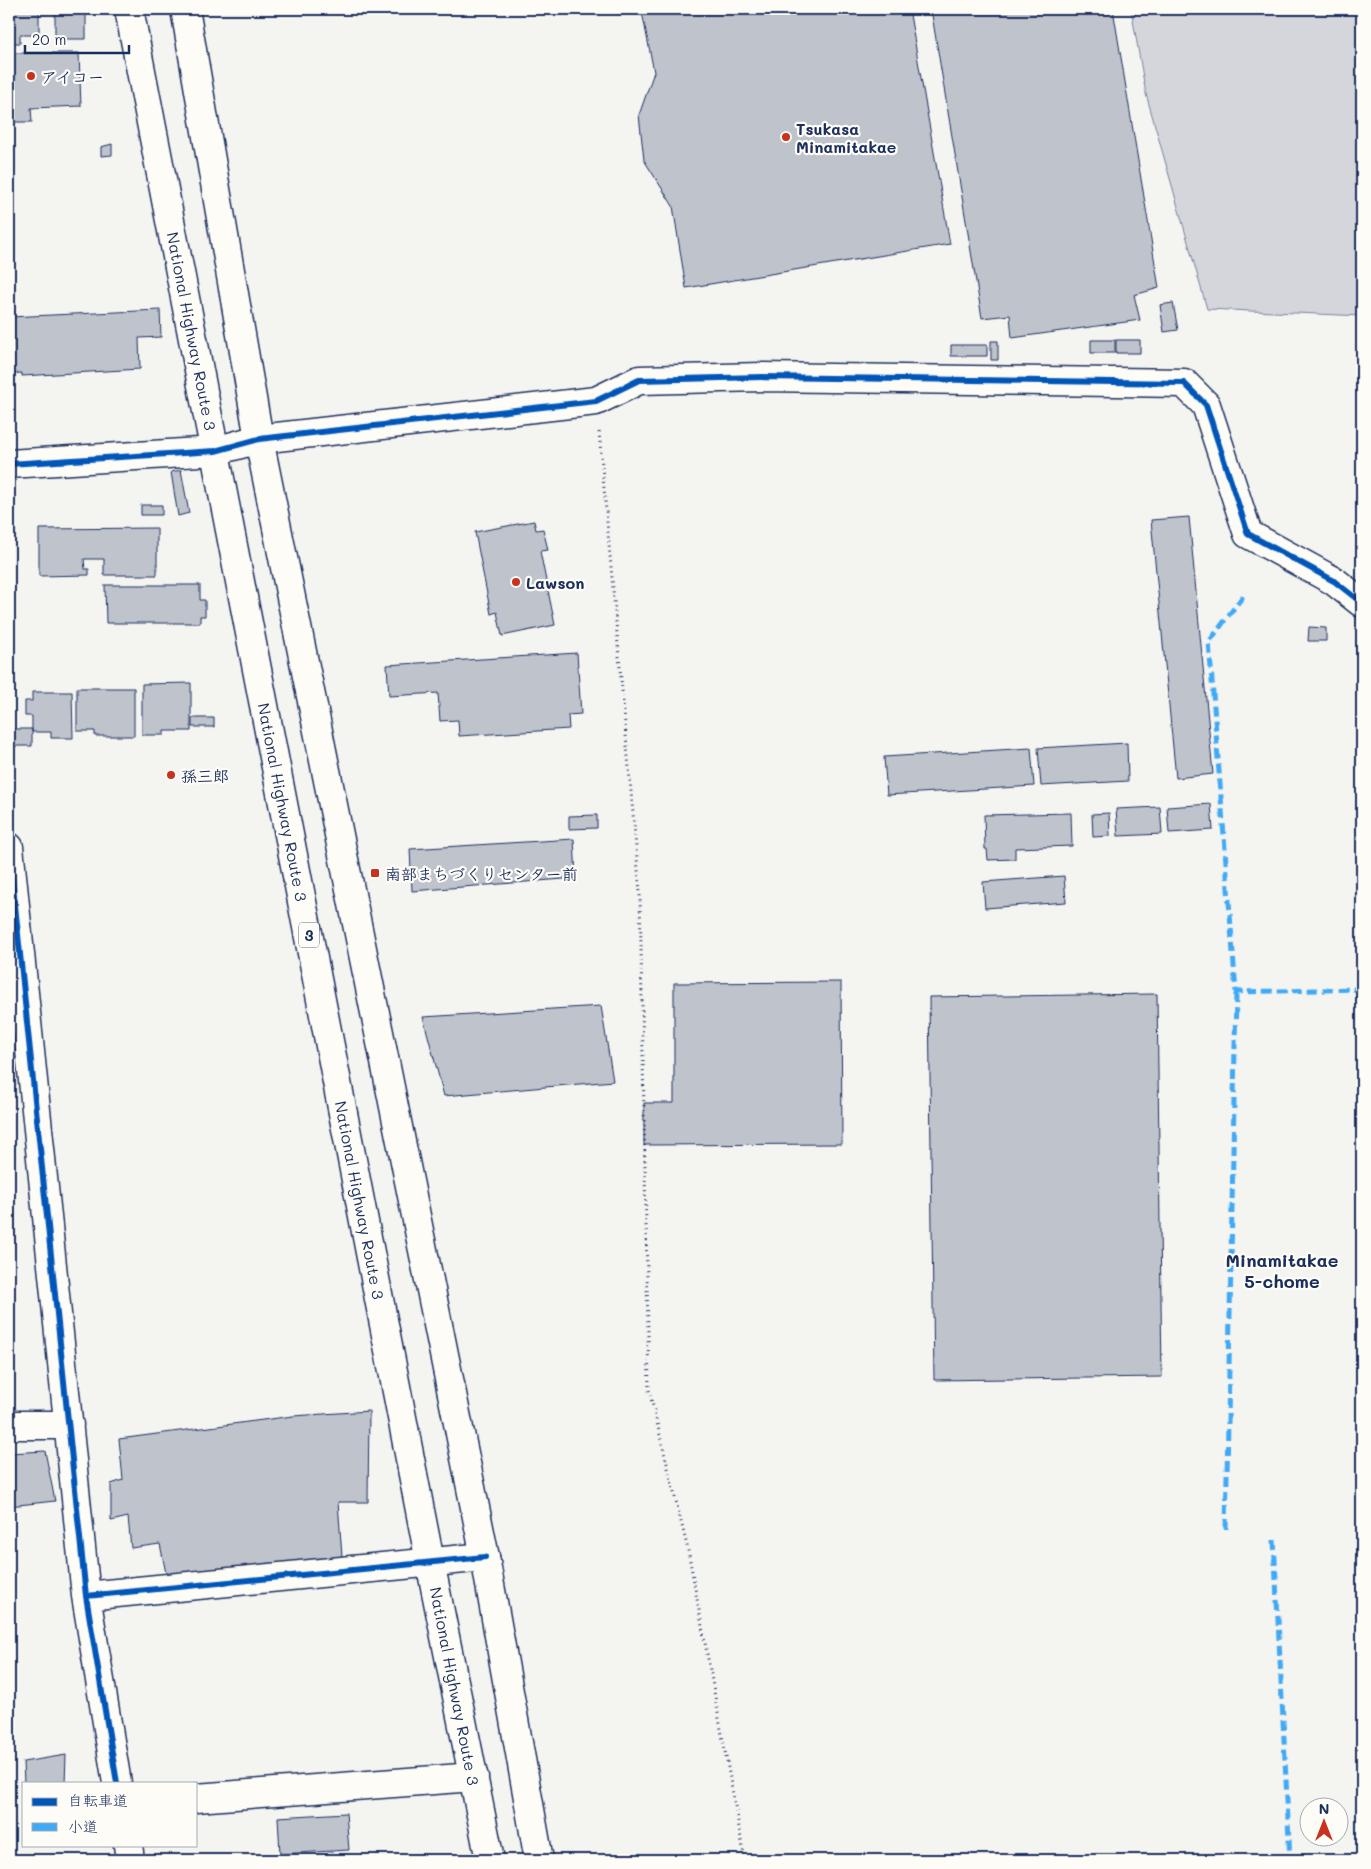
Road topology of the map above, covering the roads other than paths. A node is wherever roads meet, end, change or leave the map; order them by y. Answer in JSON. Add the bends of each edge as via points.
{"nodes":[{"id":1,"x":129,"y":9,"type":"edge"},
{"id":2,"x":185,"y":9,"type":"edge"},
{"id":3,"x":259,"y":439,"type":"junction"},
{"id":4,"x":215,"y":451,"type":"junction"},
{"id":5,"x":9,"y":464,"type":"edge"},
{"id":6,"x":1362,"y":603,"type":"edge"},
{"id":7,"x":9,"y":847,"type":"edge"},
{"id":8,"x":9,"y":1425,"type":"edge"},
{"id":9,"x":69,"y":1425,"type":"junction"},
{"id":10,"x":486,"y":1556,"type":"junction"},
{"id":11,"x":430,"y":1562,"type":"junction"},
{"id":12,"x":86,"y":1596,"type":"junction"},
{"id":13,"x":474,"y":1777,"type":"junction"},
{"id":14,"x":117,"y":1782,"type":"edge"},
{"id":15,"x":198,"y":1798,"type":"edge"},
{"id":16,"x":128,"y":1846,"type":"edge"},
{"id":17,"x":130,"y":1860,"type":"edge"},
{"id":18,"x":490,"y":1860,"type":"edge"},
{"id":19,"x":540,"y":1860,"type":"edge"}],
"edges":[{"from":1,"to":4,"type":"main road","name":"National Highway Route 3","number":"3"},
{"from":2,"to":3,"type":"main road"},
{"from":3,"to":4,"type":"main road"},
{"from":3,"to":6,"type":"main road","via":[[596,401],[639,380],[762,378],[1184,383],[1206,404],[1248,534],[1334,581]]},
{"from":3,"to":10,"type":"main road"},
{"from":4,"to":5,"type":"main road"},
{"from":4,"to":11,"type":"main road","name":"National Highway Route 3","number":"3"},
{"from":7,"to":9,"type":"main road"},
{"from":8,"to":9,"type":"main road"},
{"from":9,"to":12,"type":"main road"},
{"from":10,"to":11,"type":"main road"},
{"from":10,"to":19,"type":"main road"},
{"from":11,"to":12,"type":"main road"},
{"from":11,"to":13,"type":"main road","name":"National Highway Route 3","number":"3"},
{"from":12,"to":14,"type":"main road"},
{"from":13,"to":15,"type":"main road"},
{"from":13,"to":18,"type":"main road","name":"National Highway Route 3","number":"3"},
{"from":16,"to":17,"type":"main road"}]}
